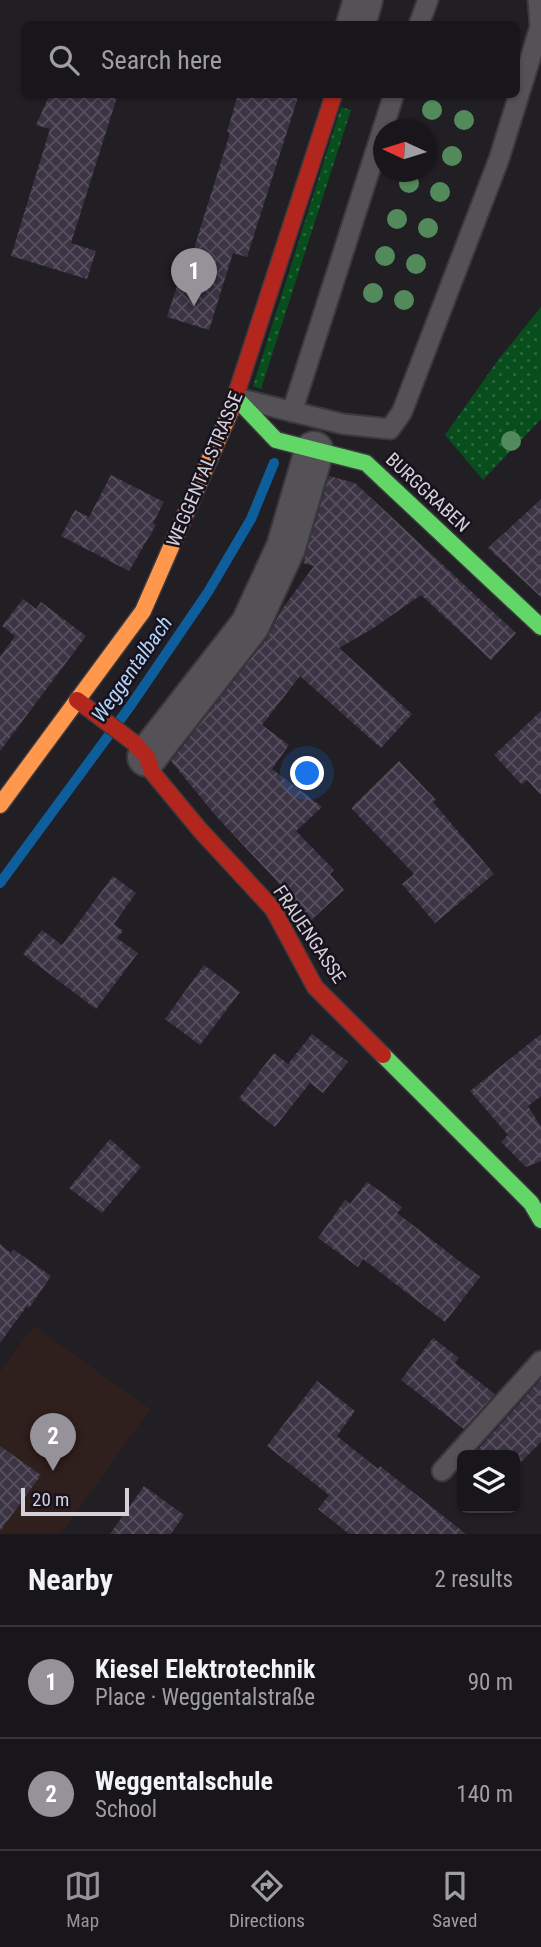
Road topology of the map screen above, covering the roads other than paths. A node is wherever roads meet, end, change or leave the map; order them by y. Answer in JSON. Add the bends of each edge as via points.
{"nodes":[{"id":1,"x":428,"y":0,"type":"edge"},
{"id":2,"x":538,"y":0,"type":"edge"},
{"id":3,"x":420,"y":21,"type":"edge"},
{"id":4,"x":520,"y":91,"type":"edge"},
{"id":5,"x":333,"y":98,"type":"edge"},
{"id":6,"x":393,"y":98,"type":"edge"},
{"id":7,"x":518,"y":98,"type":"edge"},
{"id":8,"x":236,"y":398,"type":"junction"},
{"id":9,"x":292,"y":412,"type":"junction"},
{"id":10,"x":314,"y":451,"type":"junction"},
{"id":11,"x":541,"y":627,"type":"edge"},
{"id":12,"x":77,"y":701,"type":"junction"},
{"id":13,"x":140,"y":750,"type":"junction"},
{"id":14,"x":0,"y":805,"type":"edge"},
{"id":15,"x":541,"y":1220,"type":"edge"},
{"id":16,"x":541,"y":1361,"type":"edge"},
{"id":17,"x":442,"y":1471,"type":"dead end"}],
"edges":[{"from":1,"to":3,"type":"lane"},
{"from":2,"to":4,"type":"lane","via":[[540,27]]},
{"from":5,"to":8,"type":"street","name":"WEGGENTALSTRASSE"},
{"from":6,"to":9,"type":"lane"},
{"from":7,"to":9,"type":"lane","via":[[402,412],[390,429]]},
{"from":8,"to":9,"type":"lane"},
{"from":8,"to":10,"type":"street","name":"BURGGRABEN","via":[[276,440]]},
{"from":8,"to":12,"type":"street","name":"WEGGENTALSTRASSE","via":[[143,611]]},
{"from":10,"to":11,"type":"street","name":"BURGGRABEN","via":[[366,463]]},
{"from":10,"to":13,"type":"street","via":[[286,547],[250,625]]},
{"from":12,"to":13,"type":"street","name":"FRAUENGASSE"},
{"from":12,"to":14,"type":"street","name":"WEGGENTALSTRASSE"},
{"from":13,"to":15,"type":"street","name":"FRAUENGASSE","via":[[200,831],[273,909],[316,986],[531,1203]]},
{"from":16,"to":17,"type":"lane"}]}
